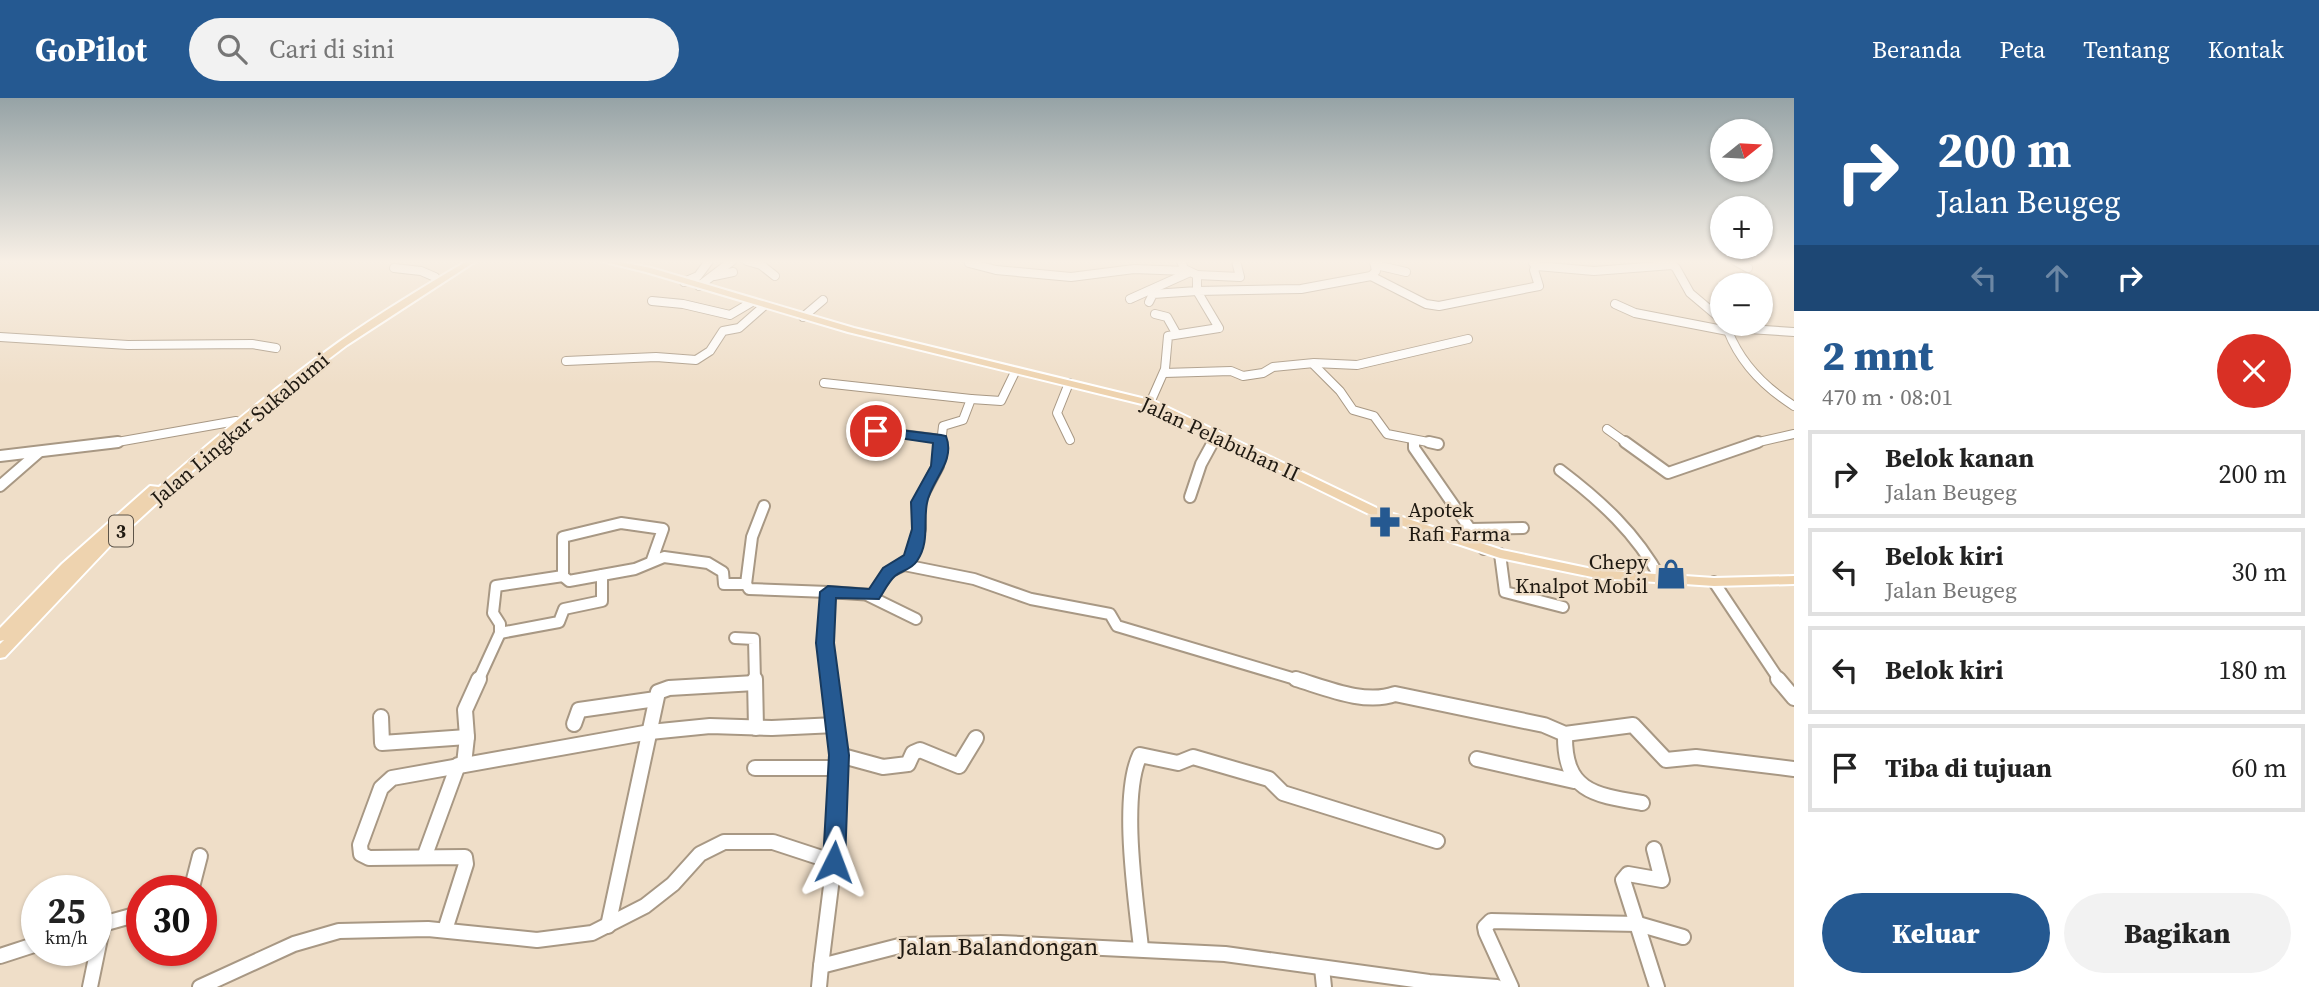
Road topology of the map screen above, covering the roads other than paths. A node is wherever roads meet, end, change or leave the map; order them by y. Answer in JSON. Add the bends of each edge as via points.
{"nodes":[{"id":1,"x":400,"y":302,"type":"edge"},
{"id":2,"x":405,"y":302,"type":"edge"},
{"id":3,"x":671,"y":302,"type":"edge"},
{"id":4,"x":752,"y":302,"type":"edge"},
{"id":5,"x":753,"y":302,"type":"edge"},
{"id":6,"x":820,"y":302,"type":"edge"},
{"id":7,"x":1204,"y":302,"type":"edge"},
{"id":8,"x":1423,"y":302,"type":"edge"},
{"id":9,"x":1458,"y":302,"type":"edge"},
{"id":10,"x":1615,"y":304,"type":"dead end"},
{"id":11,"x":764,"y":306,"type":"junction"},
{"id":12,"x":1155,"y":314,"type":"dead end"},
{"id":13,"x":803,"y":317,"type":"junction"},
{"id":14,"x":1710,"y":324,"type":"edge"},
{"id":15,"x":1773,"y":330,"type":"edge"},
{"id":16,"x":853,"y":331,"type":"joint"},
{"id":17,"x":1794,"y":332,"type":"edge"},
{"id":18,"x":1176,"y":333,"type":"junction"},
{"id":19,"x":874,"y":335,"type":"joint"},
{"id":20,"x":1732,"y":336,"type":"edge"},
{"id":21,"x":0,"y":337,"type":"edge"},
{"id":22,"x":1468,"y":339,"type":"dead end"},
{"id":23,"x":276,"y":348,"type":"dead end"},
{"id":24,"x":566,"y":361,"type":"dead end"},
{"id":25,"x":1313,"y":364,"type":"junction"},
{"id":26,"x":1015,"y":372,"type":"junction"},
{"id":27,"x":1164,"y":373,"type":"junction"},
{"id":28,"x":297,"y":377,"type":"junction"},
{"id":29,"x":824,"y":383,"type":"dead end"},
{"id":30,"x":1069,"y":383,"type":"junction"},
{"id":31,"x":971,"y":400,"type":"junction"},
{"id":32,"x":1150,"y":403,"type":"junction"},
{"id":33,"x":1794,"y":406,"type":"edge"},
{"id":34,"x":243,"y":418,"type":"junction"},
{"id":35,"x":857,"y":428,"type":"dead end"},
{"id":36,"x":1607,"y":429,"type":"dead end"},
{"id":37,"x":1794,"y":433,"type":"edge"},
{"id":38,"x":1218,"y":434,"type":"junction"},
{"id":39,"x":941,"y":439,"type":"junction"},
{"id":40,"x":1070,"y":440,"type":"dead end"},
{"id":41,"x":1414,"y":442,"type":"junction"},
{"id":42,"x":1438,"y":444,"type":"dead end"},
{"id":43,"x":39,"y":452,"type":"junction"},
{"id":44,"x":0,"y":456,"type":"edge"},
{"id":45,"x":1560,"y":470,"type":"dead end"},
{"id":46,"x":0,"y":486,"type":"edge"},
{"id":47,"x":1190,"y":497,"type":"dead end"},
{"id":48,"x":764,"y":506,"type":"dead end"},
{"id":49,"x":1523,"y":528,"type":"dead end"},
{"id":50,"x":1471,"y":529,"type":"junction"},
{"id":51,"x":1484,"y":549,"type":"junction"},
{"id":52,"x":1500,"y":554,"type":"junction"},
{"id":53,"x":652,"y":560,"type":"junction"},
{"id":54,"x":904,"y":565,"type":"junction"},
{"id":55,"x":602,"y":575,"type":"junction"},
{"id":56,"x":563,"y":576,"type":"junction"},
{"id":57,"x":1661,"y":579,"type":"junction"},
{"id":58,"x":1794,"y":580,"type":"edge"},
{"id":59,"x":1714,"y":582,"type":"junction"},
{"id":60,"x":746,"y":584,"type":"junction"},
{"id":61,"x":828,"y":592,"type":"junction"},
{"id":62,"x":869,"y":596,"type":"junction"},
{"id":63,"x":1563,"y":607,"type":"dead end"},
{"id":64,"x":916,"y":619,"type":"dead end"},
{"id":65,"x":500,"y":633,"type":"junction"},
{"id":66,"x":0,"y":636,"type":"edge"},
{"id":67,"x":735,"y":638,"type":"dead end"},
{"id":68,"x":0,"y":653,"type":"edge"},
{"id":69,"x":755,"y":683,"type":"junction"},
{"id":70,"x":1794,"y":698,"type":"edge"},
{"id":71,"x":656,"y":699,"type":"junction"},
{"id":72,"x":381,"y":717,"type":"dead end"},
{"id":73,"x":574,"y":724,"type":"dead end"},
{"id":74,"x":836,"y":725,"type":"junction"},
{"id":75,"x":756,"y":728,"type":"junction"},
{"id":76,"x":650,"y":732,"type":"junction"},
{"id":77,"x":1565,"y":734,"type":"junction"},
{"id":78,"x":467,"y":737,"type":"junction"},
{"id":79,"x":976,"y":738,"type":"dead end"},
{"id":80,"x":1477,"y":759,"type":"dead end"},
{"id":81,"x":839,"y":761,"type":"junction"},
{"id":82,"x":461,"y":765,"type":"junction"},
{"id":83,"x":755,"y":768,"type":"dead end"},
{"id":84,"x":1794,"y":769,"type":"edge"},
{"id":85,"x":1574,"y":781,"type":"junction"},
{"id":86,"x":1642,"y":803,"type":"dead end"},
{"id":87,"x":1437,"y":841,"type":"dead end"},
{"id":88,"x":1654,"y":849,"type":"dead end"},
{"id":89,"x":425,"y":855,"type":"junction"},
{"id":90,"x":200,"y":856,"type":"dead end"},
{"id":91,"x":834,"y":862,"type":"junction"},
{"id":92,"x":195,"y":875,"type":"edge"},
{"id":93,"x":1638,"y":925,"type":"junction"},
{"id":94,"x":608,"y":926,"type":"junction"},
{"id":95,"x":445,"y":930,"type":"junction"},
{"id":96,"x":1683,"y":937,"type":"dead end"},
{"id":97,"x":1141,"y":948,"type":"junction"},
{"id":98,"x":21,"y":949,"type":"edge"},
{"id":99,"x":0,"y":956,"type":"edge"},
{"id":100,"x":93,"y":966,"type":"edge"},
{"id":101,"x":821,"y":966,"type":"junction"},
{"id":102,"x":1322,"y":968,"type":"junction"},
{"id":103,"x":90,"y":987,"type":"edge"},
{"id":104,"x":201,"y":987,"type":"edge"},
{"id":105,"x":819,"y":987,"type":"edge"},
{"id":106,"x":1324,"y":987,"type":"edge"},
{"id":107,"x":1497,"y":987,"type":"edge"},
{"id":108,"x":1511,"y":987,"type":"edge"},
{"id":109,"x":1657,"y":987,"type":"edge"}],
"edges":[{"from":1,"to":28,"type":"main road","name":"Jalan Lingkar Sukabumi","number":"3"},
{"from":2,"to":28,"type":"main road","name":"Jalan Lingkar Sukabumi","number":"3"},
{"from":3,"to":4,"type":"street","via":[[730,315]]},
{"from":5,"to":11,"type":"main road","name":"Jalan Pelabuhan II"},
{"from":6,"to":13,"type":"street"},
{"from":7,"to":18,"type":"street","via":[[1219,328]]},
{"from":8,"to":9,"type":"street","via":[[1439,306]]},
{"from":10,"to":14,"type":"street","via":[[1635,313]]},
{"from":11,"to":13,"type":"main road","name":"Jalan Pelabuhan II"},
{"from":11,"to":24,"type":"street","via":[[739,328],[723,331],[710,351],[696,360]]},
{"from":12,"to":18,"type":"street","via":[[1167,317]]},
{"from":13,"to":16,"type":"main road","name":"Jalan Pelabuhan II"},
{"from":15,"to":17,"type":"street"},
{"from":16,"to":19,"type":"main road","name":"Jalan Pelabuhan II"},
{"from":18,"to":27,"type":"street","via":[[1167,338]]},
{"from":19,"to":26,"type":"main road","name":"Jalan Pelabuhan II"},
{"from":20,"to":33,"type":"street","via":[[1736,351],[1759,380]]},
{"from":21,"to":23,"type":"street"},
{"from":22,"to":25,"type":"street","via":[[1357,365]]},
{"from":25,"to":27,"type":"street","via":[[1273,367],[1243,376],[1231,371]]},
{"from":25,"to":41,"type":"street","via":[[1353,410],[1374,416],[1387,435]]},
{"from":26,"to":30,"type":"main road","name":"Jalan Pelabuhan II"},
{"from":26,"to":31,"type":"street","via":[[1001,401]]},
{"from":27,"to":32,"type":"street"},
{"from":28,"to":34,"type":"main road","name":"Jalan Lingkar Sukabumi","number":"3"},
{"from":29,"to":31,"type":"street"},
{"from":30,"to":32,"type":"main road","name":"Jalan Pelabuhan II"},
{"from":30,"to":40,"type":"street","via":[[1057,413]]},
{"from":31,"to":39,"type":"street","via":[[963,420],[943,426]]},
{"from":32,"to":38,"type":"main road","name":"Jalan Pelabuhan II"},
{"from":34,"to":43,"type":"street","via":[[115,443]]},
{"from":34,"to":66,"type":"main road","name":"Jalan Lingkar Sukabumi","via":[[66,567]]},
{"from":34,"to":68,"type":"main road","name":"Jalan Lingkar Sukabumi","number":"3"},
{"from":35,"to":39,"type":"street"},
{"from":36,"to":37,"type":"street","via":[[1668,473]]},
{"from":38,"to":47,"type":"street"},
{"from":38,"to":51,"type":"main road","name":"Jalan Pelabuhan II","via":[[1377,513]]},
{"from":39,"to":54,"type":"street","via":[[938,466],[919,502],[919,536]]},
{"from":41,"to":42,"type":"street"},
{"from":41,"to":50,"type":"street"},
{"from":43,"to":44,"type":"street"},
{"from":43,"to":46,"type":"street"},
{"from":45,"to":57,"type":"street","via":[[1621,520]]},
{"from":48,"to":60,"type":"street","via":[[752,537]]},
{"from":49,"to":50,"type":"street"},
{"from":50,"to":51,"type":"street"},
{"from":51,"to":52,"type":"main road","name":"Jalan Pelabuhan II"},
{"from":52,"to":57,"type":"main road","name":"Jalan Pelabuhan II","via":[[1566,569]]},
{"from":52,"to":63,"type":"street","via":[[1505,592]]},
{"from":53,"to":55,"type":"street","via":[[635,569]]},
{"from":53,"to":56,"type":"street","via":[[663,529],[616,524],[564,536]]},
{"from":53,"to":60,"type":"street","via":[[670,557],[708,563],[723,572],[723,583]]},
{"from":54,"to":62,"type":"street","via":[[889,572],[880,589]]},
{"from":54,"to":77,"type":"street","via":[[974,579],[1031,599],[1110,614],[1117,626],[1340,692],[1381,699],[1395,694],[1544,725]]},
{"from":55,"to":56,"type":"street","via":[[569,581]]},
{"from":55,"to":65,"type":"street","via":[[602,601],[562,609],[559,622]]},
{"from":56,"to":65,"type":"street","via":[[497,585],[493,613]]},
{"from":57,"to":59,"type":"main road","name":"Jalan Pelabuhan II"},
{"from":58,"to":59,"type":"main road","name":"Jalan Pelabuhan II"},
{"from":59,"to":70,"type":"street","via":[[1765,663]]},
{"from":60,"to":61,"type":"street","via":[[749,589]]},
{"from":61,"to":62,"type":"street"},
{"from":61,"to":74,"type":"street","via":[[825,643]]},
{"from":62,"to":64,"type":"street"},
{"from":65,"to":78,"type":"street","via":[[465,710]]},
{"from":67,"to":69,"type":"street","via":[[754,639]]},
{"from":69,"to":71,"type":"street","via":[[665,688]]},
{"from":69,"to":75,"type":"street"},
{"from":71,"to":73,"type":"street","via":[[579,710]]},
{"from":71,"to":76,"type":"street"},
{"from":72,"to":78,"type":"street","via":[[382,743]]},
{"from":74,"to":75,"type":"street"},
{"from":74,"to":81,"type":"street"},
{"from":75,"to":76,"type":"street","via":[[710,726]]},
{"from":76,"to":82,"type":"street"},
{"from":76,"to":94,"type":"street"},
{"from":77,"to":84,"type":"street","via":[[1629,724],[1666,760],[1696,757]]},
{"from":77,"to":85,"type":"street","via":[[1562,752]]},
{"from":78,"to":82,"type":"street"},
{"from":79,"to":81,"type":"street","via":[[959,766],[920,750],[908,764],[892,768]]},
{"from":80,"to":85,"type":"street"},
{"from":81,"to":83,"type":"street"},
{"from":81,"to":91,"type":"street"},
{"from":82,"to":89,"type":"street"},
{"from":82,"to":89,"type":"street","via":[[387,780],[381,788],[360,850],[369,858]]},
{"from":85,"to":86,"type":"street","via":[[1591,793]]},
{"from":87,"to":97,"type":"street","via":[[1283,793],[1271,780],[1194,758],[1178,763],[1140,755],[1133,762],[1132,814]]},
{"from":88,"to":93,"type":"street","via":[[1662,880],[1623,877]]},
{"from":89,"to":95,"type":"street","via":[[467,860]]},
{"from":90,"to":92,"type":"street"},
{"from":91,"to":94,"type":"street","via":[[787,845],[719,844],[699,855],[663,892]]},
{"from":91,"to":101,"type":"street"},
{"from":93,"to":96,"type":"street"},
{"from":93,"to":108,"type":"street","via":[[1552,920],[1487,923],[1486,932]]},
{"from":93,"to":109,"type":"street"},
{"from":94,"to":95,"type":"street","via":[[556,940]]},
{"from":95,"to":104,"type":"street","via":[[321,935]]},
{"from":97,"to":101,"type":"street","name":"Jalan Balandongan","via":[[904,945]]},
{"from":97,"to":102,"type":"street","name":"Jalan Balandongan"},
{"from":98,"to":99,"type":"street"},
{"from":100,"to":103,"type":"street"},
{"from":101,"to":105,"type":"street"},
{"from":102,"to":106,"type":"street"},
{"from":102,"to":107,"type":"street","name":"Jalan Balandongan"}]}
